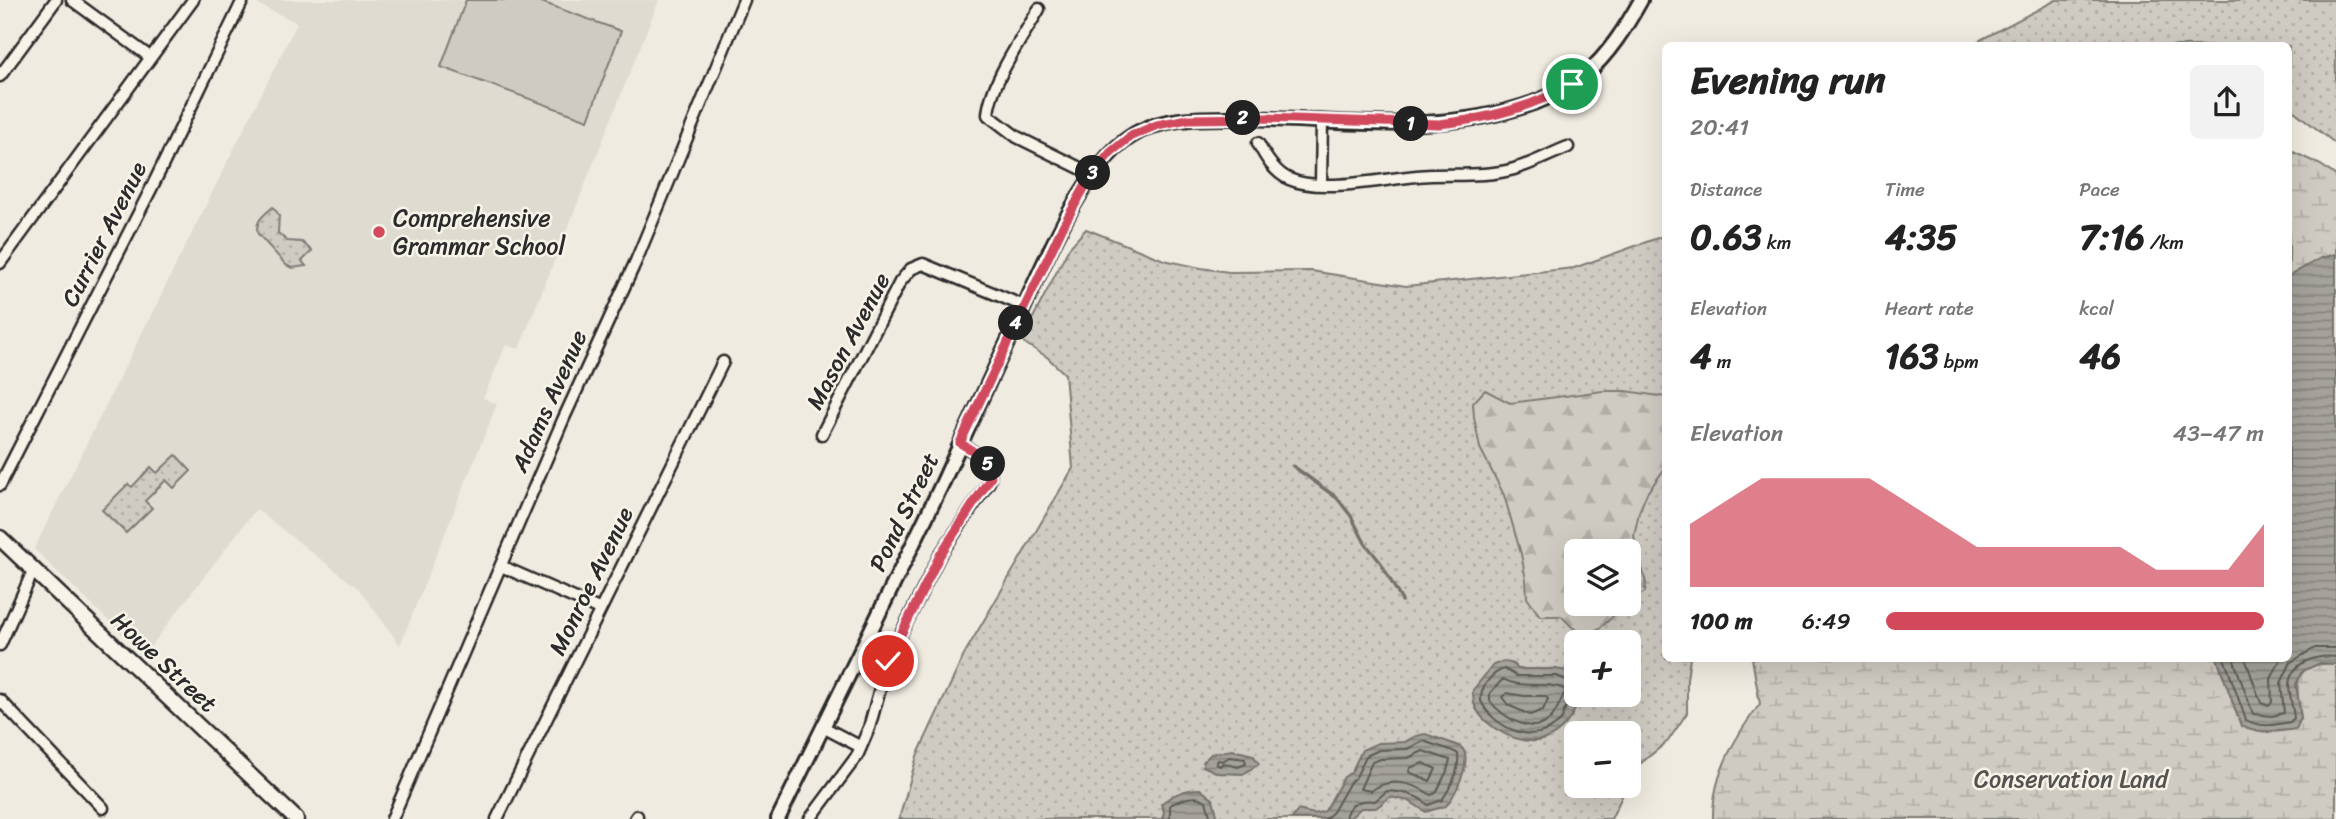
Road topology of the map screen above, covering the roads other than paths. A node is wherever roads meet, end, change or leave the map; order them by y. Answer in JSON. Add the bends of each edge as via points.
{"nodes":[{"id":1,"x":57,"y":0,"type":"edge"},
{"id":2,"x":72,"y":0,"type":"edge"},
{"id":3,"x":193,"y":0,"type":"edge"},
{"id":4,"x":243,"y":0,"type":"edge"},
{"id":5,"x":744,"y":0,"type":"edge"},
{"id":6,"x":1642,"y":0,"type":"edge"},
{"id":7,"x":1038,"y":9,"type":"dead end"},
{"id":8,"x":150,"y":57,"type":"junction"},
{"id":9,"x":0,"y":76,"type":"edge"},
{"id":10,"x":1322,"y":121,"type":"junction"},
{"id":11,"x":1258,"y":143,"type":"dead end"},
{"id":12,"x":1568,"y":147,"type":"dead end"},
{"id":13,"x":1092,"y":174,"type":"junction"},
{"id":14,"x":1321,"y":184,"type":"junction"},
{"id":15,"x":0,"y":263,"type":"edge"},
{"id":16,"x":1024,"y":306,"type":"junction"},
{"id":17,"x":723,"y":362,"type":"dead end"},
{"id":18,"x":822,"y":434,"type":"dead end"},
{"id":19,"x":960,"y":443,"type":"junction"},
{"id":20,"x":0,"y":485,"type":"edge"},
{"id":21,"x":0,"y":538,"type":"edge"},
{"id":22,"x":501,"y":566,"type":"junction"},
{"id":23,"x":33,"y":571,"type":"junction"},
{"id":24,"x":600,"y":609,"type":"junction"},
{"id":25,"x":0,"y":645,"type":"edge"},
{"id":26,"x":0,"y":700,"type":"edge"},
{"id":27,"x":823,"y":727,"type":"junction"},
{"id":28,"x":861,"y":747,"type":"junction"},
{"id":29,"x":103,"y":808,"type":"dead end"},
{"id":30,"x":296,"y":819,"type":"edge"},
{"id":31,"x":392,"y":819,"type":"edge"},
{"id":32,"x":497,"y":819,"type":"edge"},
{"id":33,"x":778,"y":819,"type":"edge"},
{"id":34,"x":810,"y":819,"type":"edge"}],
"edges":[{"from":1,"to":9,"type":"street"},
{"from":2,"to":8,"type":"street"},
{"from":3,"to":8,"type":"street"},
{"from":4,"to":20,"type":"street","name":"Currier Avenue"},
{"from":5,"to":22,"type":"street","name":"Adams Avenue","via":[[636,261]]},
{"from":6,"to":10,"type":"street","name":"Pond Street","via":[[1603,59],[1572,84],[1537,101],[1439,124]]},
{"from":7,"to":13,"type":"street","via":[[997,83],[988,114],[1017,137]]},
{"from":8,"to":15,"type":"street"},
{"from":10,"to":13,"type":"street","name":"Pond Street","via":[[1222,118],[1157,125],[1125,140]]},
{"from":10,"to":14,"type":"street"},
{"from":11,"to":14,"type":"street","via":[[1283,176]]},
{"from":12,"to":14,"type":"street","via":[[1512,170]]},
{"from":13,"to":16,"type":"street","name":"Pond Street"},
{"from":16,"to":18,"type":"street","name":"Mason Avenue","via":[[940,269],[923,264],[911,269],[900,282]]},
{"from":16,"to":19,"type":"street","name":"Pond Street"},
{"from":17,"to":24,"type":"street","name":"Monroe Avenue"},
{"from":19,"to":27,"type":"street","name":"Pond Street"},
{"from":19,"to":28,"type":"street","via":[[987,463],[991,477],[940,555],[896,644]]},
{"from":21,"to":23,"type":"main road","name":"Howe Street"},
{"from":22,"to":24,"type":"street"},
{"from":22,"to":31,"type":"street","name":"Adams Avenue"},
{"from":23,"to":25,"type":"street"},
{"from":23,"to":30,"type":"main road","name":"Howe Street"},
{"from":24,"to":32,"type":"street","name":"Monroe Avenue"},
{"from":26,"to":29,"type":"street"},
{"from":27,"to":28,"type":"street"},
{"from":27,"to":33,"type":"street","name":"Pond Street"},
{"from":28,"to":34,"type":"street"}]}
